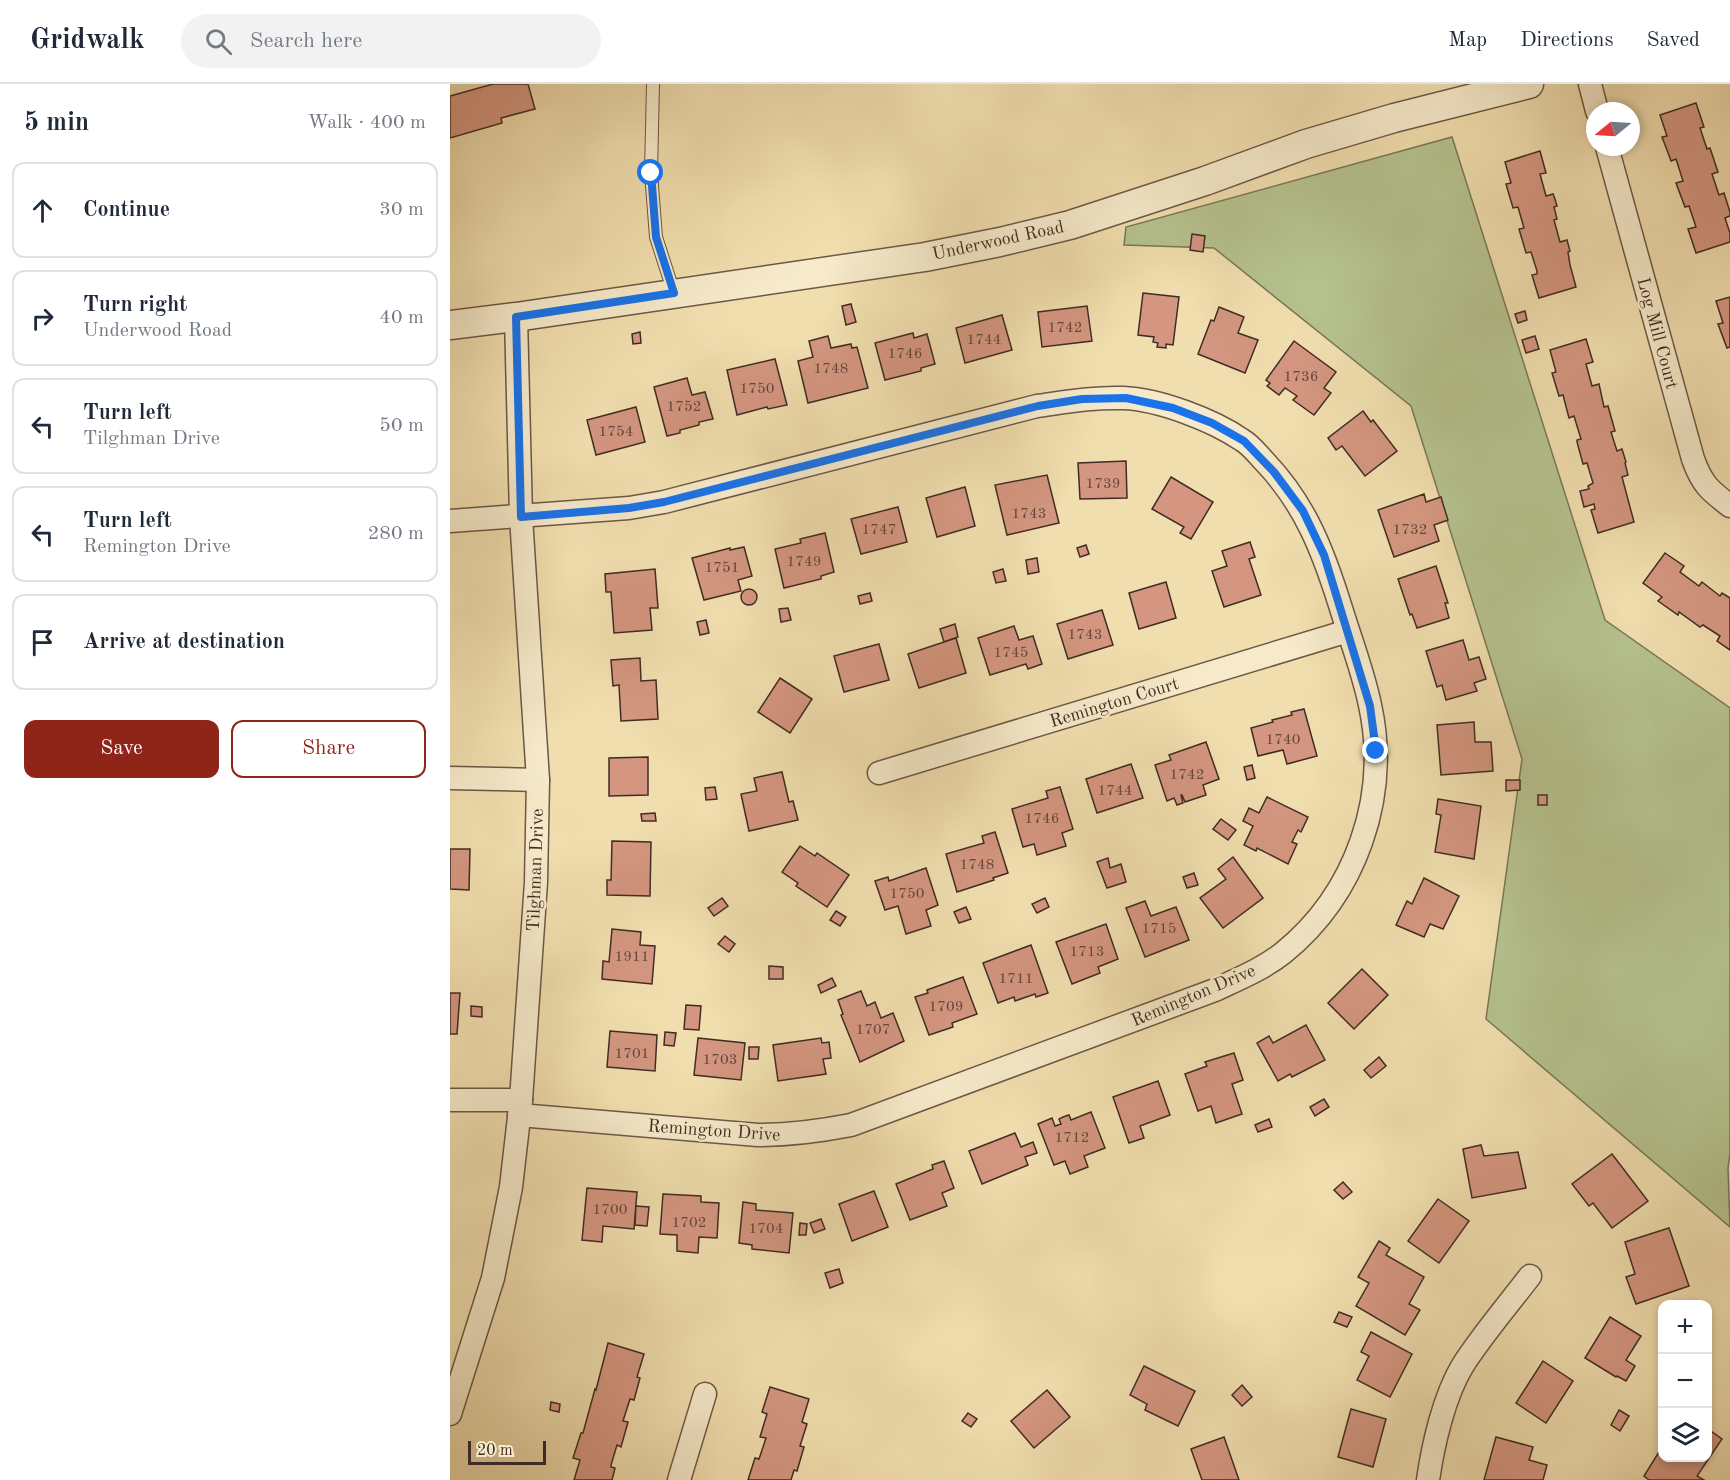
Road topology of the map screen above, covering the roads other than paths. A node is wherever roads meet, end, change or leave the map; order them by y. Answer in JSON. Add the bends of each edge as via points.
{"nodes":[{"id":1,"x":653,"y":84,"type":"edge"},
{"id":2,"x":1529,"y":84,"type":"edge"},
{"id":3,"x":1590,"y":84,"type":"edge"},
{"id":4,"x":1595,"y":102,"type":"edge"},
{"id":5,"x":1609,"y":156,"type":"edge"},
{"id":6,"x":674,"y":293,"type":"junction"},
{"id":7,"x":516,"y":317,"type":"junction"},
{"id":8,"x":450,"y":325,"type":"edge"},
{"id":9,"x":1730,"y":506,"type":"edge"},
{"id":10,"x":521,"y":517,"type":"junction"},
{"id":11,"x":450,"y":521,"type":"edge"},
{"id":12,"x":1348,"y":631,"type":"junction"},
{"id":13,"x":879,"y":774,"type":"dead end"},
{"id":14,"x":450,"y":778,"type":"edge"},
{"id":15,"x":538,"y":780,"type":"junction"},
{"id":16,"x":450,"y":1100,"type":"edge"},
{"id":17,"x":520,"y":1108,"type":"junction"},
{"id":18,"x":1530,"y":1276,"type":"dead end"},
{"id":19,"x":705,"y":1394,"type":"dead end"},
{"id":20,"x":450,"y":1414,"type":"edge"},
{"id":21,"x":679,"y":1480,"type":"edge"},
{"id":22,"x":1428,"y":1480,"type":"edge"}],
"edges":[{"from":1,"to":6,"type":"lane","via":[[651,173],[656,237]]},
{"from":2,"to":6,"type":"street","name":"Underwood Road","via":[[1306,144],[1070,225],[925,257]]},
{"from":3,"to":4,"type":"street"},
{"from":5,"to":9,"type":"street","name":"Log Mill Court","via":[[1693,459],[1700,479]]},
{"from":6,"to":7,"type":"street","name":"Underwood Road"},
{"from":7,"to":8,"type":"street","name":"Underwood Road"},
{"from":7,"to":10,"type":"street","name":"Tilghman Drive"},
{"from":10,"to":11,"type":"street","name":"Remington Drive"},
{"from":10,"to":12,"type":"street","name":"Remington Drive","via":[[664,502],[1038,406],[1126,398],[1173,408],[1212,423],[1244,441],[1274,472],[1303,511],[1324,555]]},
{"from":10,"to":15,"type":"street","name":"Tilghman Drive"},
{"from":12,"to":13,"type":"street","name":"Remington Court"},
{"from":12,"to":17,"type":"street","name":"Remington Drive","via":[[1370,706],[1376,751],[1373,796],[1362,843],[1342,887],[1313,926],[1282,954],[1252,973],[862,1120],[825,1130],[758,1135]]},
{"from":14,"to":15,"type":"street"},
{"from":15,"to":17,"type":"street","name":"Tilghman Drive","via":[[536,882]]},
{"from":16,"to":17,"type":"street","name":"Remington Drive"},
{"from":17,"to":20,"type":"street","name":"Tilghman Drive","via":[[511,1187],[493,1278]]},
{"from":18,"to":22,"type":"street","via":[[1462,1367],[1442,1414]]},
{"from":19,"to":21,"type":"street"}]}
